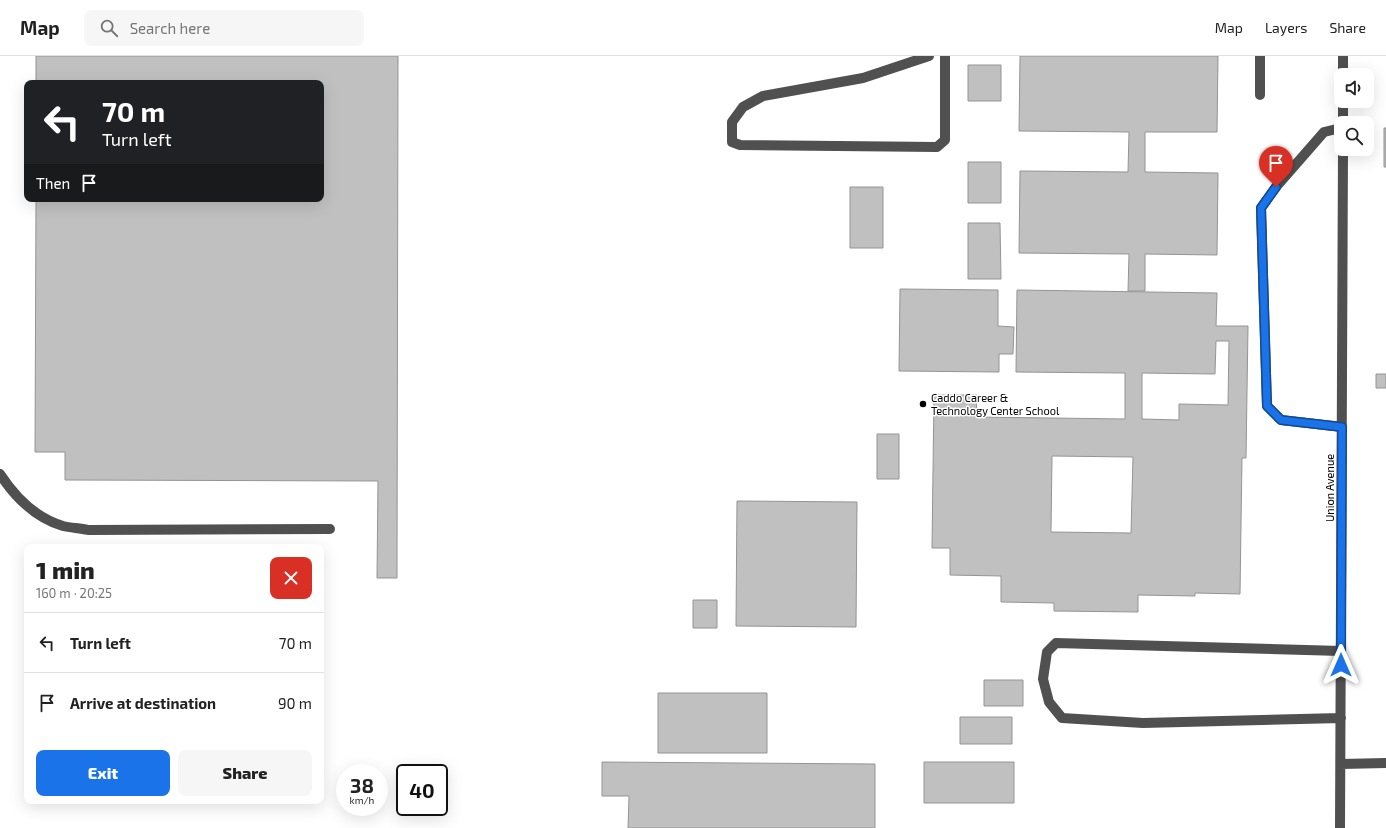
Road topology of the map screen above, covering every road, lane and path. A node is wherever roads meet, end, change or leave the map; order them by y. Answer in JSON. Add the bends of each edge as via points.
{"nodes":[{"id":1,"x":929,"y":56,"type":"edge"},
{"id":2,"x":945,"y":56,"type":"edge"},
{"id":3,"x":1260,"y":56,"type":"edge"},
{"id":4,"x":1343,"y":56,"type":"edge"},
{"id":5,"x":1343,"y":68,"type":"edge"},
{"id":6,"x":1260,"y":95,"type":"dead end"},
{"id":7,"x":1334,"y":130,"type":"edge"},
{"id":8,"x":1343,"y":156,"type":"edge"},
{"id":9,"x":1342,"y":427,"type":"junction"},
{"id":10,"x":0,"y":474,"type":"edge"},
{"id":11,"x":330,"y":529,"type":"dead end"},
{"id":12,"x":1341,"y":651,"type":"junction"},
{"id":13,"x":1341,"y":718,"type":"junction"},
{"id":14,"x":1386,"y":763,"type":"edge"},
{"id":15,"x":1341,"y":764,"type":"junction"},
{"id":16,"x":1340,"y":828,"type":"edge"}],
"edges":[{"from":1,"to":2,"type":"street","via":[[863,78],[763,96],[743,107],[732,122],[732,142],[740,145],[937,147],[945,140]]},
{"from":3,"to":6,"type":"street"},
{"from":4,"to":5,"type":"street"},
{"from":7,"to":9,"type":"street","via":[[1324,132],[1261,208],[1267,406],[1281,420]]},
{"from":8,"to":9,"type":"street","name":"Union Avenue"},
{"from":9,"to":12,"type":"street","name":"Union Avenue"},
{"from":10,"to":11,"type":"street","via":[[31,510],[63,526],[88,530]]},
{"from":12,"to":13,"type":"street","name":"Union Avenue"},
{"from":12,"to":13,"type":"street","via":[[1056,643],[1047,652],[1044,679],[1049,702],[1062,718],[1143,723]]},
{"from":13,"to":15,"type":"street","name":"Union Avenue"},
{"from":14,"to":15,"type":"street"},
{"from":15,"to":16,"type":"street","name":"Union Avenue"}]}
